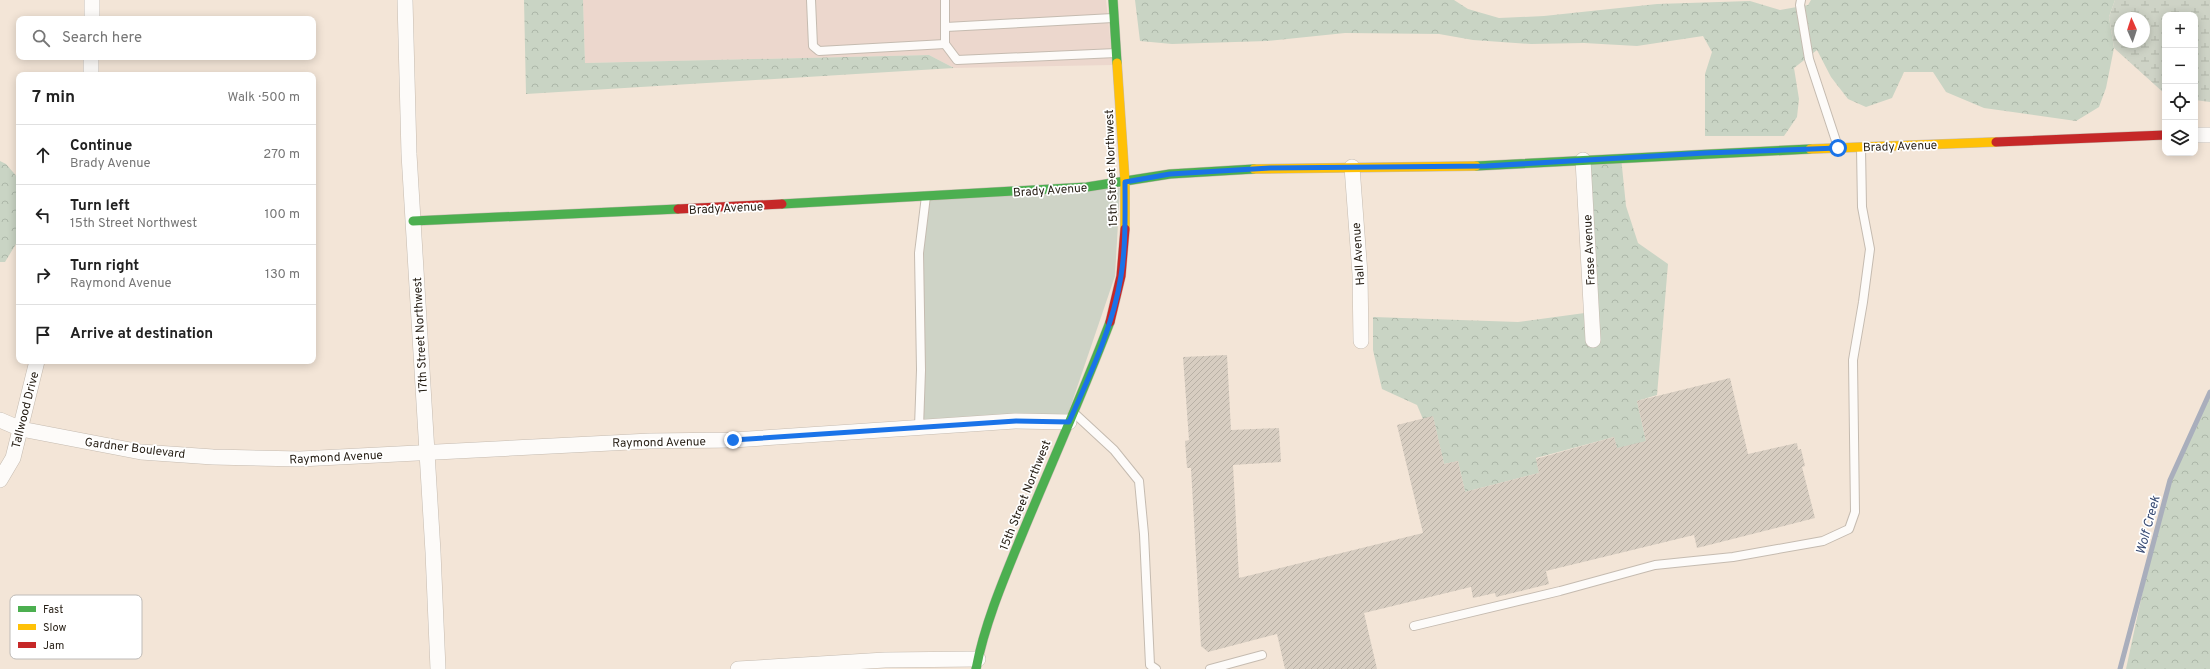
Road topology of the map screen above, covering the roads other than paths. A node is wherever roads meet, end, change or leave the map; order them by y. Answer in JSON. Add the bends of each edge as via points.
{"nodes":[{"id":1,"x":92,"y":0,"type":"edge"},
{"id":2,"x":405,"y":0,"type":"edge"},
{"id":3,"x":811,"y":0,"type":"edge"},
{"id":4,"x":945,"y":0,"type":"edge"},
{"id":5,"x":1113,"y":0,"type":"edge"},
{"id":6,"x":1801,"y":0,"type":"edge"},
{"id":7,"x":92,"y":16,"type":"edge"},
{"id":8,"x":1114,"y":18,"type":"junction"},
{"id":9,"x":946,"y":27,"type":"junction"},
{"id":10,"x":945,"y":44,"type":"junction"},
{"id":11,"x":1117,"y":53,"type":"junction"},
{"id":12,"x":91,"y":60,"type":"edge"},
{"id":13,"x":91,"y":72,"type":"edge"},
{"id":14,"x":2162,"y":135,"type":"edge"},
{"id":15,"x":2198,"y":135,"type":"edge"},
{"id":16,"x":2210,"y":135,"type":"edge"},
{"id":17,"x":1838,"y":148,"type":"junction"},
{"id":18,"x":1860,"y":148,"type":"junction"},
{"id":19,"x":1583,"y":160,"type":"junction"},
{"id":20,"x":1352,"y":167,"type":"junction"},
{"id":21,"x":1125,"y":182,"type":"junction"},
{"id":22,"x":926,"y":195,"type":"junction"},
{"id":23,"x":413,"y":221,"type":"junction"},
{"id":24,"x":1361,"y":340,"type":"dead end"},
{"id":25,"x":1593,"y":340,"type":"dead end"},
{"id":26,"x":36,"y":364,"type":"edge"},
{"id":27,"x":1071,"y":417,"type":"junction"},
{"id":28,"x":0,"y":420,"type":"edge"},
{"id":29,"x":919,"y":427,"type":"junction"},
{"id":30,"x":21,"y":429,"type":"junction"},
{"id":31,"x":426,"y":452,"type":"junction"},
{"id":32,"x":274,"y":459,"type":"joint"},
{"id":33,"x":0,"y":480,"type":"edge"},
{"id":34,"x":1414,"y":626,"type":"dead end"},
{"id":35,"x":1262,"y":655,"type":"dead end"},
{"id":36,"x":977,"y":664,"type":"edge"},
{"id":37,"x":438,"y":669,"type":"edge"},
{"id":38,"x":738,"y":669,"type":"edge"},
{"id":39,"x":1156,"y":669,"type":"edge"},
{"id":40,"x":1210,"y":669,"type":"edge"}],
"edges":[{"from":1,"to":7,"type":"street"},
{"from":2,"to":23,"type":"street","name":"17th Street Northwest"},
{"from":3,"to":10,"type":"lane","via":[[813,46],[819,51]]},
{"from":4,"to":9,"type":"lane"},
{"from":5,"to":8,"type":"street","name":"15th Street Northwest"},
{"from":6,"to":17,"type":"lane","via":[[1809,59]]},
{"from":8,"to":9,"type":"lane"},
{"from":8,"to":11,"type":"street","name":"15th Street Northwest"},
{"from":9,"to":10,"type":"lane"},
{"from":10,"to":11,"type":"lane","via":[[957,60]]},
{"from":11,"to":21,"type":"street","name":"15th Street Northwest"},
{"from":12,"to":13,"type":"street"},
{"from":14,"to":18,"type":"street","name":"Brady Avenue"},
{"from":15,"to":16,"type":"street"},
{"from":17,"to":18,"type":"street","name":"Brady Avenue"},
{"from":17,"to":19,"type":"street","name":"Brady Avenue"},
{"from":18,"to":34,"type":"lane","via":[[1862,207],[1870,249],[1853,360],[1855,512],[1849,529],[1823,541],[1733,557],[1656,565],[1560,592]]},
{"from":19,"to":20,"type":"street","name":"Brady Avenue","via":[[1486,166]]},
{"from":19,"to":25,"type":"street","name":"Frase Avenue"},
{"from":20,"to":21,"type":"street","name":"Brady Avenue","via":[[1270,168],[1170,174]]},
{"from":20,"to":24,"type":"street","name":"Hall Avenue","via":[[1360,274]]},
{"from":21,"to":22,"type":"street","name":"Brady Avenue","via":[[982,195]]},
{"from":21,"to":27,"type":"street","name":"15th Street Northwest","via":[[1121,276],[1113,314]]},
{"from":22,"to":23,"type":"street","name":"Brady Avenue","via":[[789,205]]},
{"from":22,"to":29,"type":"lane","via":[[919,253]]},
{"from":23,"to":31,"type":"street","name":"17th Street Northwest"},
{"from":26,"to":30,"type":"street","name":"Tallwood Drive"},
{"from":27,"to":29,"type":"street","name":"Raymond Avenue"},
{"from":27,"to":36,"type":"street","name":"15th Street Northwest","via":[[1002,583]]},
{"from":27,"to":39,"type":"lane","via":[[1114,450],[1139,481],[1150,665]]},
{"from":28,"to":30,"type":"street","name":"Gardner Boulevard"},
{"from":29,"to":31,"type":"street","name":"Raymond Avenue","via":[[733,440],[650,441]]},
{"from":30,"to":32,"type":"street","name":"Gardner Boulevard","via":[[141,452],[213,458]]},
{"from":30,"to":33,"type":"street","name":"Tallwood Drive","via":[[13,458]]},
{"from":31,"to":32,"type":"street","name":"Raymond Avenue"},
{"from":31,"to":37,"type":"street","name":"17th Street Northwest"},
{"from":35,"to":40,"type":"lane"},
{"from":36,"to":38,"type":"street","via":[[901,660]]}]}
